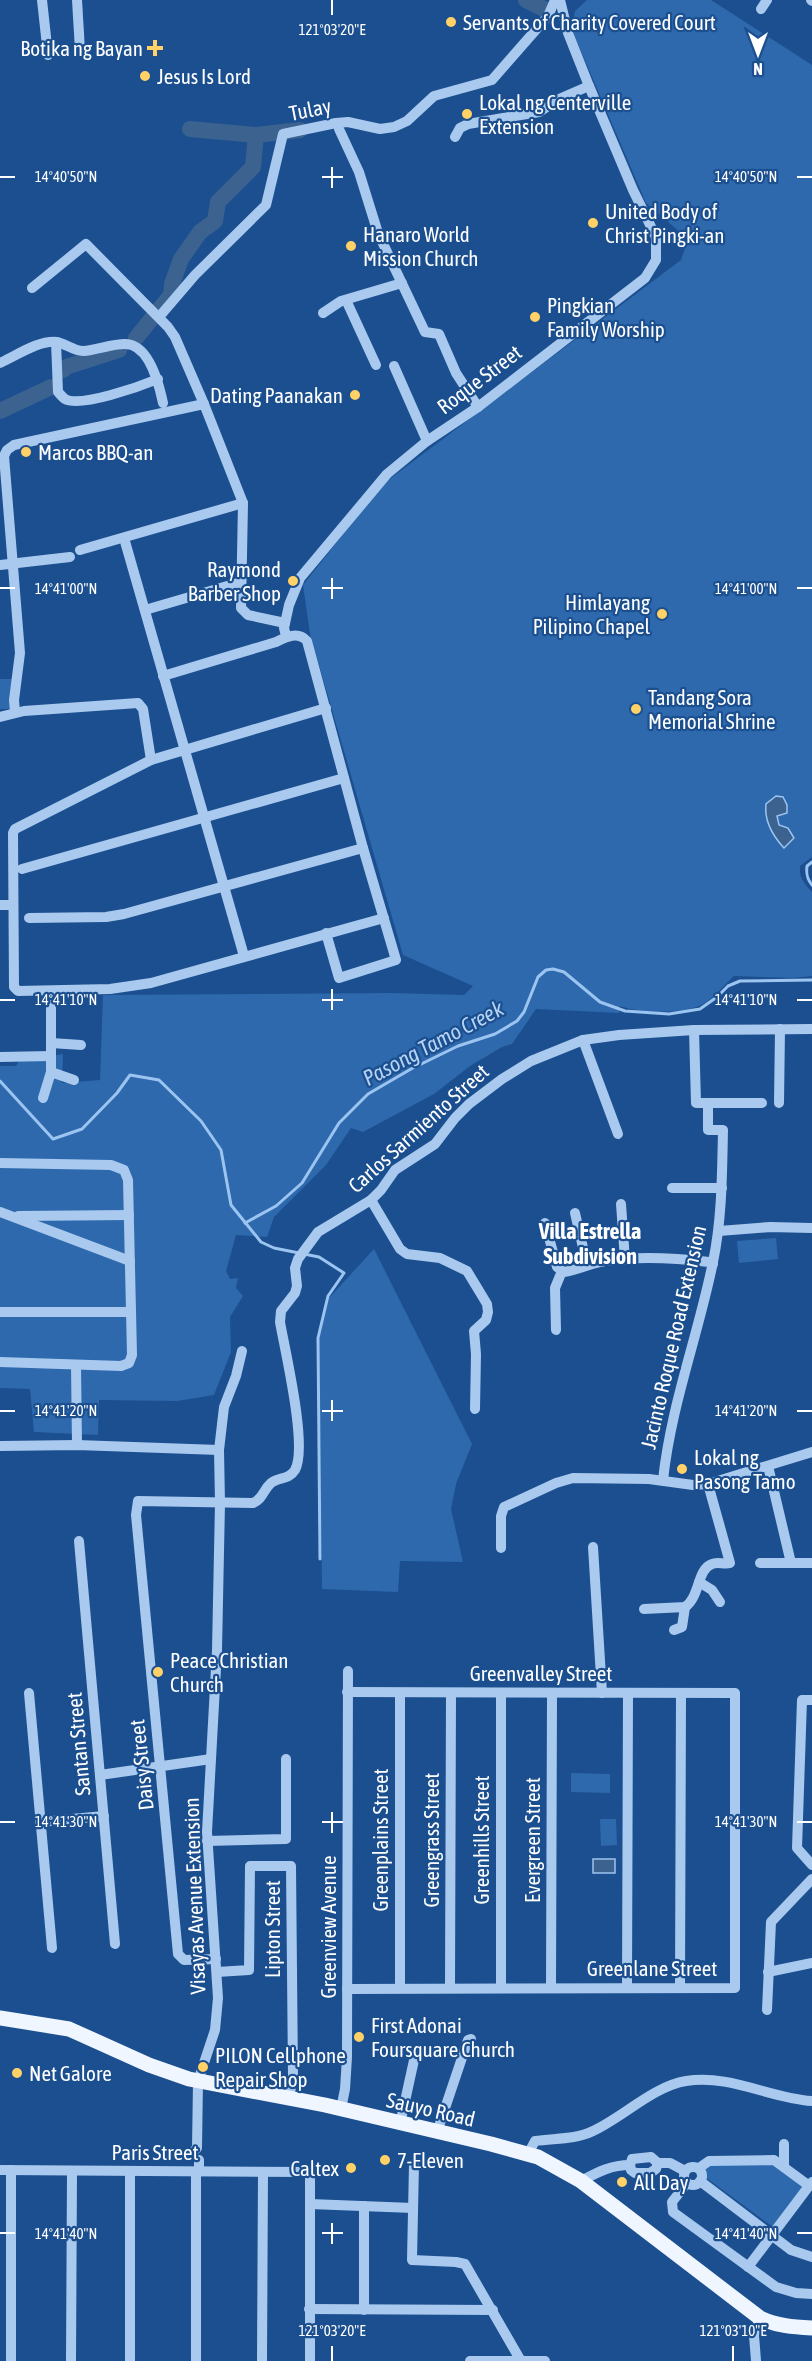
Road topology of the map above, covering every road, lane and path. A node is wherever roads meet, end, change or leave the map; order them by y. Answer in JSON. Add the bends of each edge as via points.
{"nodes":[{"id":1,"x":42,"y":0,"type":"edge"},
{"id":2,"x":77,"y":0,"type":"edge"},
{"id":3,"x":559,"y":2,"type":"edge"},
{"id":4,"x":80,"y":50,"type":"dead end"},
{"id":5,"x":48,"y":54,"type":"dead end"},
{"id":6,"x":589,"y":86,"type":"junction"},
{"id":7,"x":339,"y":129,"type":"dead end"},
{"id":8,"x":455,"y":137,"type":"dead end"},
{"id":9,"x":402,"y":283,"type":"junction"},
{"id":10,"x":32,"y":288,"type":"dead end"},
{"id":11,"x":346,"y":300,"type":"junction"},
{"id":12,"x":323,"y":313,"type":"dead end"},
{"id":13,"x":158,"y":317,"type":"junction"},
{"id":14,"x":56,"y":342,"type":"junction"},
{"id":15,"x":0,"y":363,"type":"edge"},
{"id":16,"x":376,"y":365,"type":"dead end"},
{"id":17,"x":394,"y":366,"type":"dead end"},
{"id":18,"x":158,"y":379,"type":"junction"},
{"id":19,"x":163,"y":403,"type":"dead end"},
{"id":20,"x":204,"y":404,"type":"junction"},
{"id":21,"x":478,"y":407,"type":"junction"},
{"id":22,"x":427,"y":441,"type":"junction"},
{"id":23,"x":243,"y":503,"type":"junction"},
{"id":24,"x":124,"y":538,"type":"junction"},
{"id":25,"x":80,"y":550,"type":"dead end"},
{"id":26,"x":70,"y":557,"type":"dead end"},
{"id":27,"x":13,"y":564,"type":"junction"},
{"id":28,"x":0,"y":565,"type":"edge"},
{"id":29,"x":241,"y":582,"type":"junction"},
{"id":30,"x":145,"y":610,"type":"junction"},
{"id":31,"x":285,"y":622,"type":"junction"},
{"id":32,"x":286,"y":636,"type":"junction"},
{"id":33,"x":164,"y":676,"type":"junction"},
{"id":34,"x":326,"y":708,"type":"junction"},
{"id":35,"x":15,"y":712,"type":"junction"},
{"id":36,"x":0,"y":717,"type":"edge"},
{"id":37,"x":185,"y":749,"type":"junction"},
{"id":38,"x":151,"y":760,"type":"junction"},
{"id":39,"x":344,"y":778,"type":"junction"},
{"id":40,"x":204,"y":817,"type":"junction"},
{"id":41,"x":363,"y":848,"type":"junction"},
{"id":42,"x":22,"y":869,"type":"dead end"},
{"id":43,"x":224,"y":886,"type":"junction"},
{"id":44,"x":0,"y":905,"type":"edge"},
{"id":45,"x":13,"y":905,"type":"junction"},
{"id":46,"x":29,"y":918,"type":"dead end"},
{"id":47,"x":384,"y":918,"type":"junction"},
{"id":48,"x":326,"y":933,"type":"junction"},
{"id":49,"x":244,"y":956,"type":"junction"},
{"id":50,"x":54,"y":991,"type":"junction"},
{"id":51,"x":780,"y":1029,"type":"junction"},
{"id":52,"x":812,"y":1029,"type":"edge"},
{"id":53,"x":694,"y":1030,"type":"junction"},
{"id":54,"x":583,"y":1040,"type":"junction"},
{"id":55,"x":51,"y":1043,"type":"junction"},
{"id":56,"x":81,"y":1045,"type":"dead end"},
{"id":57,"x":51,"y":1056,"type":"junction"},
{"id":58,"x":0,"y":1057,"type":"edge"},
{"id":59,"x":51,"y":1072,"type":"junction"},
{"id":60,"x":74,"y":1080,"type":"dead end"},
{"id":61,"x":43,"y":1098,"type":"dead end"},
{"id":62,"x":779,"y":1102,"type":"dead end"},
{"id":63,"x":708,"y":1103,"type":"junction"},
{"id":64,"x":762,"y":1103,"type":"dead end"},
{"id":65,"x":618,"y":1134,"type":"dead end"},
{"id":66,"x":0,"y":1163,"type":"edge"},
{"id":67,"x":672,"y":1188,"type":"dead end"},
{"id":68,"x":722,"y":1188,"type":"junction"},
{"id":69,"x":371,"y":1200,"type":"junction"},
{"id":70,"x":621,"y":1204,"type":"dead end"},
{"id":71,"x":575,"y":1213,"type":"dead end"},
{"id":72,"x":0,"y":1214,"type":"edge"},
{"id":73,"x":129,"y":1215,"type":"junction"},
{"id":74,"x":545,"y":1223,"type":"dead end"},
{"id":75,"x":812,"y":1228,"type":"edge"},
{"id":76,"x":719,"y":1231,"type":"junction"},
{"id":77,"x":625,"y":1260,"type":"junction"},
{"id":78,"x":130,"y":1261,"type":"junction"},
{"id":79,"x":713,"y":1264,"type":"junction"},
{"id":80,"x":586,"y":1265,"type":"junction"},
{"id":81,"x":562,"y":1271,"type":"junction"},
{"id":82,"x":0,"y":1312,"type":"edge"},
{"id":83,"x":131,"y":1312,"type":"junction"},
{"id":84,"x":556,"y":1330,"type":"dead end"},
{"id":85,"x":242,"y":1351,"type":"dead end"},
{"id":86,"x":0,"y":1362,"type":"edge"},
{"id":87,"x":76,"y":1365,"type":"junction"},
{"id":88,"x":475,"y":1409,"type":"dead end"},
{"id":89,"x":77,"y":1445,"type":"junction"},
{"id":90,"x":0,"y":1446,"type":"edge"},
{"id":91,"x":219,"y":1450,"type":"junction"},
{"id":92,"x":812,"y":1452,"type":"edge"},
{"id":93,"x":768,"y":1466,"type":"junction"},
{"id":94,"x":663,"y":1480,"type":"junction"},
{"id":95,"x":708,"y":1484,"type":"junction"},
{"id":96,"x":220,"y":1503,"type":"junction"},
{"id":97,"x":79,"y":1540,"type":"dead end"},
{"id":98,"x":593,"y":1547,"type":"dead end"},
{"id":99,"x":501,"y":1548,"type":"dead end"},
{"id":100,"x":760,"y":1563,"type":"dead end"},
{"id":101,"x":791,"y":1563,"type":"junction"},
{"id":102,"x":812,"y":1563,"type":"edge"},
{"id":103,"x":699,"y":1582,"type":"junction"},
{"id":104,"x":720,"y":1602,"type":"dead end"},
{"id":105,"x":685,"y":1607,"type":"junction"},
{"id":106,"x":644,"y":1609,"type":"dead end"},
{"id":107,"x":674,"y":1630,"type":"dead end"},
{"id":108,"x":348,"y":1671,"type":"dead end"},
{"id":109,"x":347,"y":1692,"type":"junction"},
{"id":110,"x":29,"y":1693,"type":"dead end"},
{"id":111,"x":400,"y":1693,"type":"junction"},
{"id":112,"x":451,"y":1693,"type":"junction"},
{"id":113,"x":501,"y":1693,"type":"junction"},
{"id":114,"x":552,"y":1693,"type":"junction"},
{"id":115,"x":602,"y":1693,"type":"junction"},
{"id":116,"x":628,"y":1693,"type":"junction"},
{"id":117,"x":681,"y":1693,"type":"junction"},
{"id":118,"x":735,"y":1693,"type":"joint"},
{"id":119,"x":812,"y":1700,"type":"edge"},
{"id":120,"x":211,"y":1759,"type":"junction"},
{"id":121,"x":286,"y":1759,"type":"dead end"},
{"id":122,"x":161,"y":1766,"type":"junction"},
{"id":123,"x":100,"y":1775,"type":"junction"},
{"id":124,"x":104,"y":1816,"type":"junction"},
{"id":125,"x":40,"y":1822,"type":"junction"},
{"id":126,"x":207,"y":1841,"type":"junction"},
{"id":127,"x":812,"y":1865,"type":"edge"},
{"id":128,"x":812,"y":1879,"type":"edge"},
{"id":129,"x":115,"y":1944,"type":"dead end"},
{"id":130,"x":52,"y":1948,"type":"dead end"},
{"id":131,"x":216,"y":1959,"type":"junction"},
{"id":132,"x":812,"y":1963,"type":"edge"},
{"id":133,"x":217,"y":1972,"type":"junction"},
{"id":134,"x":768,"y":1972,"type":"junction"},
{"id":135,"x":400,"y":1988,"type":"junction"},
{"id":136,"x":450,"y":1988,"type":"junction"},
{"id":137,"x":501,"y":1988,"type":"junction"},
{"id":138,"x":551,"y":1988,"type":"junction"},
{"id":139,"x":627,"y":1988,"type":"junction"},
{"id":140,"x":680,"y":1988,"type":"junction"},
{"id":141,"x":347,"y":1989,"type":"junction"},
{"id":142,"x":767,"y":2010,"type":"dead end"},
{"id":143,"x":0,"y":2018,"type":"edge"},
{"id":144,"x":471,"y":2039,"type":"dead end"},
{"id":145,"x":416,"y":2051,"type":"dead end"},
{"id":146,"x":198,"y":2081,"type":"junction"},
{"id":147,"x":289,"y":2098,"type":"junction"},
{"id":148,"x":812,"y":2101,"type":"edge"},
{"id":149,"x":341,"y":2109,"type":"junction"},
{"id":150,"x":400,"y":2124,"type":"junction"},
{"id":151,"x":437,"y":2132,"type":"junction"},
{"id":152,"x":784,"y":2144,"type":"dead end"},
{"id":153,"x":528,"y":2154,"type":"junction"},
{"id":154,"x":196,"y":2161,"type":"junction"},
{"id":155,"x":414,"y":2164,"type":"dead end"},
{"id":156,"x":784,"y":2166,"type":"junction"},
{"id":157,"x":699,"y":2168,"type":"junction"},
{"id":158,"x":6,"y":2170,"type":"edge"},
{"id":159,"x":72,"y":2171,"type":"junction"},
{"id":160,"x":130,"y":2171,"type":"junction"},
{"id":161,"x":685,"y":2171,"type":"junction"},
{"id":162,"x":263,"y":2172,"type":"junction"},
{"id":163,"x":581,"y":2181,"type":"junction"},
{"id":164,"x":700,"y":2181,"type":"junction"},
{"id":165,"x":687,"y":2183,"type":"junction"},
{"id":166,"x":810,"y":2184,"type":"edge"},
{"id":167,"x":310,"y":2204,"type":"junction"},
{"id":168,"x":364,"y":2206,"type":"junction"},
{"id":169,"x":413,"y":2208,"type":"junction"},
{"id":170,"x":773,"y":2236,"type":"junction"},
{"id":171,"x":6,"y":2237,"type":"edge"},
{"id":172,"x":811,"y":2255,"type":"edge"},
{"id":173,"x":748,"y":2267,"type":"junction"},
{"id":174,"x":812,"y":2294,"type":"edge"},
{"id":175,"x":5,"y":2303,"type":"edge"},
{"id":176,"x":309,"y":2310,"type":"junction"},
{"id":177,"x":364,"y":2310,"type":"junction"},
{"id":178,"x":493,"y":2310,"type":"junction"},
{"id":179,"x":760,"y":2318,"type":"junction"},
{"id":180,"x":812,"y":2328,"type":"edge"},
{"id":181,"x":11,"y":2361,"type":"edge"},
{"id":182,"x":71,"y":2361,"type":"edge"},
{"id":183,"x":130,"y":2361,"type":"edge"},
{"id":184,"x":196,"y":2361,"type":"edge"},
{"id":185,"x":262,"y":2361,"type":"edge"},
{"id":186,"x":310,"y":2361,"type":"edge"},
{"id":187,"x":470,"y":2361,"type":"edge"},
{"id":188,"x":521,"y":2361,"type":"edge"},
{"id":189,"x":545,"y":2361,"type":"edge"},
{"id":190,"x":756,"y":2361,"type":"edge"}],
"edges":[{"from":1,"to":5,"type":"street"},
{"from":2,"to":4,"type":"street"},
{"from":3,"to":6,"type":"street","name":"Roque Street"},
{"from":3,"to":13,"type":"street","name":"Tulay","via":[[492,80],[434,96],[407,121],[380,129],[336,123],[283,134],[266,205]]},
{"from":6,"to":8,"type":"street","via":[[539,112],[468,124]]},
{"from":6,"to":21,"type":"street","name":"Roque Street","via":[[656,237],[656,260],[645,278]]},
{"from":7,"to":9,"type":"street","via":[[359,172],[378,233]]},
{"from":9,"to":11,"type":"street"},
{"from":9,"to":21,"type":"street","via":[[425,332],[439,334],[456,373]]},
{"from":10,"to":13,"type":"street","via":[[86,244]]},
{"from":11,"to":12,"type":"street"},
{"from":11,"to":16,"type":"street"},
{"from":13,"to":20,"type":"street","via":[[175,337]]},
{"from":14,"to":15,"type":"street","via":[[38,345]]},
{"from":14,"to":18,"type":"street","via":[[82,351],[136,346]]},
{"from":14,"to":18,"type":"street","via":[[58,392],[65,399],[76,402],[131,390]]},
{"from":17,"to":22,"type":"street"},
{"from":18,"to":19,"type":"street"},
{"from":20,"to":23,"type":"street"},
{"from":20,"to":27,"type":"street","via":[[14,445],[7,450],[4,456]]},
{"from":21,"to":22,"type":"street","name":"Roque Street"},
{"from":22,"to":31,"type":"street","name":"Roque Street","via":[[376,485],[300,578]]},
{"from":23,"to":24,"type":"street"},
{"from":23,"to":29,"type":"street"},
{"from":24,"to":25,"type":"street"},
{"from":24,"to":30,"type":"street"},
{"from":26,"to":27,"type":"street"},
{"from":27,"to":28,"type":"street"},
{"from":27,"to":35,"type":"street","via":[[20,653]]},
{"from":29,"to":30,"type":"street"},
{"from":29,"to":31,"type":"street","via":[[242,611]]},
{"from":30,"to":33,"type":"street"},
{"from":31,"to":32,"type":"street"},
{"from":32,"to":33,"type":"street"},
{"from":32,"to":34,"type":"street","via":[[299,636],[307,641]]},
{"from":33,"to":37,"type":"street"},
{"from":34,"to":37,"type":"street"},
{"from":34,"to":39,"type":"street"},
{"from":35,"to":36,"type":"street"},
{"from":35,"to":38,"type":"street","via":[[141,704]]},
{"from":37,"to":38,"type":"street"},
{"from":37,"to":40,"type":"street"},
{"from":38,"to":45,"type":"street","via":[[15,829]]},
{"from":39,"to":40,"type":"street"},
{"from":39,"to":41,"type":"street"},
{"from":40,"to":42,"type":"street"},
{"from":40,"to":43,"type":"street"},
{"from":41,"to":43,"type":"street"},
{"from":41,"to":47,"type":"street"},
{"from":43,"to":46,"type":"street","via":[[115,916]]},
{"from":43,"to":49,"type":"street"},
{"from":44,"to":45,"type":"street"},
{"from":45,"to":50,"type":"street","via":[[14,987],[18,991]]},
{"from":47,"to":48,"type":"street"},
{"from":47,"to":48,"type":"street","via":[[396,960],[339,978]]},
{"from":48,"to":49,"type":"street"},
{"from":49,"to":50,"type":"street","via":[[130,987]]},
{"from":50,"to":55,"type":"street"},
{"from":51,"to":52,"type":"street","name":"Carlos Sarmiento Street"},
{"from":51,"to":53,"type":"street","name":"Carlos Sarmiento Street"},
{"from":51,"to":62,"type":"street"},
{"from":53,"to":54,"type":"street","name":"Carlos Sarmiento Street"},
{"from":53,"to":63,"type":"street","via":[[696,1103]]},
{"from":54,"to":65,"type":"street"},
{"from":54,"to":69,"type":"street","name":"Carlos Sarmiento Street","via":[[531,1061],[502,1079],[455,1118],[435,1143],[395,1170]]},
{"from":55,"to":56,"type":"street"},
{"from":55,"to":57,"type":"street"},
{"from":57,"to":58,"type":"street"},
{"from":57,"to":59,"type":"street"},
{"from":59,"to":60,"type":"street"},
{"from":59,"to":61,"type":"street"},
{"from":63,"to":64,"type":"street"},
{"from":63,"to":68,"type":"street","name":"Jacinto Roque Road Extension","via":[[708,1130],[723,1130]]},
{"from":66,"to":73,"type":"street","via":[[118,1167],[128,1180]]},
{"from":67,"to":68,"type":"street"},
{"from":68,"to":76,"type":"street","name":"Jacinto Roque Road Extension"},
{"from":69,"to":88,"type":"street","via":[[400,1249],[463,1268],[487,1304],[486,1320],[474,1331]]},
{"from":69,"to":96,"type":"street","name":"Carlos Sarmiento Street","via":[[318,1232],[307,1245],[295,1268],[295,1293],[281,1311],[295,1402],[297,1465],[290,1476],[270,1484],[259,1501]]},
{"from":70,"to":77,"type":"street"},
{"from":71,"to":80,"type":"street"},
{"from":72,"to":73,"type":"street"},
{"from":72,"to":78,"type":"street"},
{"from":73,"to":78,"type":"street"},
{"from":74,"to":81,"type":"street","via":[[557,1267]]},
{"from":75,"to":76,"type":"street"},
{"from":76,"to":79,"type":"street","name":"Jacinto Roque Road Extension"},
{"from":77,"to":79,"type":"street","via":[[670,1259]]},
{"from":77,"to":80,"type":"street"},
{"from":78,"to":83,"type":"street"},
{"from":79,"to":94,"type":"street","name":"Jacinto Roque Road Extension","via":[[671,1424]]},
{"from":80,"to":81,"type":"street"},
{"from":81,"to":84,"type":"street","via":[[555,1288]]},
{"from":82,"to":83,"type":"street"},
{"from":83,"to":87,"type":"street","via":[[129,1363]]},
{"from":85,"to":91,"type":"street","name":"Visayas Avenue Extension","via":[[224,1407]]},
{"from":86,"to":87,"type":"street"},
{"from":87,"to":89,"type":"street"},
{"from":89,"to":90,"type":"street"},
{"from":89,"to":91,"type":"street"},
{"from":91,"to":96,"type":"street","name":"Visayas Avenue Extension"},
{"from":92,"to":93,"type":"street"},
{"from":93,"to":95,"type":"street"},
{"from":93,"to":101,"type":"street"},
{"from":94,"to":95,"type":"street"},
{"from":94,"to":99,"type":"street","via":[[573,1478],[556,1483],[504,1507]]},
{"from":95,"to":103,"type":"street","via":[[730,1563],[711,1564],[704,1569]]},
{"from":96,"to":120,"type":"street","name":"Visayas Avenue Extension"},
{"from":96,"to":122,"type":"street","name":"Daisy Street","via":[[138,1502],[136,1515]]},
{"from":97,"to":123,"type":"street","name":"Santan Street"},
{"from":98,"to":115,"type":"street"},
{"from":100,"to":101,"type":"street"},
{"from":101,"to":102,"type":"street"},
{"from":103,"to":104,"type":"street","via":[[712,1590]]},
{"from":103,"to":105,"type":"street","via":[[695,1598]]},
{"from":105,"to":106,"type":"street"},
{"from":105,"to":107,"type":"street","via":[[682,1628]]},
{"from":108,"to":109,"type":"street","name":"Greenview Avenue"},
{"from":109,"to":111,"type":"street","name":"Greenvalley Street"},
{"from":109,"to":141,"type":"street","name":"Greenview Avenue"},
{"from":110,"to":125,"type":"street"},
{"from":111,"to":112,"type":"street","name":"Greenvalley Street"},
{"from":111,"to":135,"type":"street","name":"Greenplains Street"},
{"from":112,"to":113,"type":"street","name":"Greenvalley Street"},
{"from":112,"to":136,"type":"street","name":"Greengrass Street"},
{"from":113,"to":114,"type":"street","name":"Greenvalley Street"},
{"from":113,"to":137,"type":"street","name":"Greenhills Street"},
{"from":114,"to":115,"type":"street","name":"Greenvalley Street"},
{"from":114,"to":138,"type":"street","name":"Evergreen Street"},
{"from":115,"to":116,"type":"street","name":"Greenvalley Street"},
{"from":116,"to":117,"type":"street","name":"Greenvalley Street"},
{"from":116,"to":139,"type":"street"},
{"from":117,"to":118,"type":"street","name":"Greenvalley Street"},
{"from":117,"to":140,"type":"street"},
{"from":118,"to":140,"type":"street","name":"Greenlane Street","via":[[735,1988]]},
{"from":119,"to":127,"type":"street","via":[[802,1700],[797,1848]]},
{"from":120,"to":122,"type":"street"},
{"from":120,"to":126,"type":"street","name":"Visayas Avenue Extension"},
{"from":121,"to":126,"type":"street","via":[[286,1839]]},
{"from":122,"to":123,"type":"street"},
{"from":122,"to":131,"type":"street","name":"Daisy Street","via":[[179,1958]]},
{"from":123,"to":124,"type":"street","name":"Santan Street"},
{"from":124,"to":125,"type":"street"},
{"from":124,"to":129,"type":"street","name":"Santan Street"},
{"from":125,"to":130,"type":"street"},
{"from":126,"to":131,"type":"street","name":"Visayas Avenue Extension"},
{"from":128,"to":134,"type":"street","via":[[771,1922]]},
{"from":131,"to":133,"type":"street","name":"Visayas Avenue Extension"},
{"from":132,"to":134,"type":"street"},
{"from":133,"to":146,"type":"street","name":"Visayas Avenue Extension","via":[[215,2030]]},
{"from":133,"to":147,"type":"street","name":"Lipton Street","via":[[249,1970],[250,1866],[291,1866],[293,2076]]},
{"from":134,"to":142,"type":"street"},
{"from":135,"to":136,"type":"street","name":"Greenlane Street"},
{"from":135,"to":141,"type":"street","name":"Greenlane Street"},
{"from":136,"to":137,"type":"street","name":"Greenlane Street"},
{"from":137,"to":138,"type":"street","name":"Greenlane Street"},
{"from":138,"to":139,"type":"street","name":"Greenlane Street"},
{"from":139,"to":140,"type":"street","name":"Greenlane Street"},
{"from":141,"to":149,"type":"street","name":"Greenview Avenue","via":[[346,2081]]},
{"from":143,"to":146,"type":"main road","name":"Sauyo Road","via":[[69,2029],[149,2065]]},
{"from":144,"to":151,"type":"street"},
{"from":145,"to":150,"type":"street"},
{"from":146,"to":147,"type":"main road","name":"Sauyo Road"},
{"from":146,"to":154,"type":"street","name":"Visayas Avenue Extension"},
{"from":147,"to":149,"type":"main road","name":"Sauyo Road"},
{"from":148,"to":153,"type":"street","via":[[786,2098],[732,2082],[685,2081],[667,2086],[592,2132],[535,2141]]},
{"from":149,"to":150,"type":"main road","name":"Sauyo Road"},
{"from":150,"to":151,"type":"main road","name":"Sauyo Road"},
{"from":151,"to":153,"type":"main road","name":"Sauyo Road"},
{"from":152,"to":156,"type":"street"},
{"from":153,"to":163,"type":"main road","name":"Sauyo Road"},
{"from":154,"to":160,"type":"street","name":"Paris Street"},
{"from":154,"to":162,"type":"street","name":"Paris Street"},
{"from":154,"to":184,"type":"street","name":"Visayas Avenue Extension"},
{"from":155,"to":169,"type":"street"},
{"from":156,"to":157,"type":"street","via":[[770,2160],[709,2162]]},
{"from":156,"to":166,"type":"street"},
{"from":157,"to":161,"type":"street","via":[[691,2166]]},
{"from":157,"to":164,"type":"street"},
{"from":158,"to":159,"type":"street","name":"Paris Street"},
{"from":158,"to":171,"type":"street"},
{"from":159,"to":160,"type":"street","name":"Paris Street"},
{"from":159,"to":182,"type":"street"},
{"from":160,"to":183,"type":"street"},
{"from":161,"to":163,"type":"street","via":[[670,2163],[658,2163],[650,2173],[635,2173],[630,2165],[618,2165]]},
{"from":161,"to":165,"type":"street"},
{"from":162,"to":167,"type":"street","name":"Paris Street","via":[[310,2172]]},
{"from":162,"to":185,"type":"street"},
{"from":163,"to":179,"type":"main road","name":"Sauyo Road"},
{"from":164,"to":165,"type":"street","via":[[694,2185]]},
{"from":164,"to":170,"type":"street"},
{"from":165,"to":173,"type":"street","via":[[672,2202],[673,2212]]},
{"from":166,"to":170,"type":"street"},
{"from":167,"to":168,"type":"street"},
{"from":167,"to":176,"type":"street"},
{"from":168,"to":169,"type":"street"},
{"from":168,"to":177,"type":"street"},
{"from":169,"to":178,"type":"street","via":[[412,2260],[465,2265]]},
{"from":170,"to":172,"type":"street","via":[[791,2250]]},
{"from":170,"to":173,"type":"street"},
{"from":171,"to":175,"type":"street"},
{"from":173,"to":174,"type":"street","via":[[776,2287]]},
{"from":175,"to":181,"type":"street"},
{"from":176,"to":177,"type":"street"},
{"from":176,"to":186,"type":"street"},
{"from":177,"to":178,"type":"street"},
{"from":178,"to":188,"type":"street"},
{"from":179,"to":180,"type":"main road","name":"Sauyo Road","via":[[784,2326]]},
{"from":179,"to":190,"type":"street","via":[[754,2335]]},
{"from":187,"to":188,"type":"street"},
{"from":188,"to":189,"type":"street"}]}
